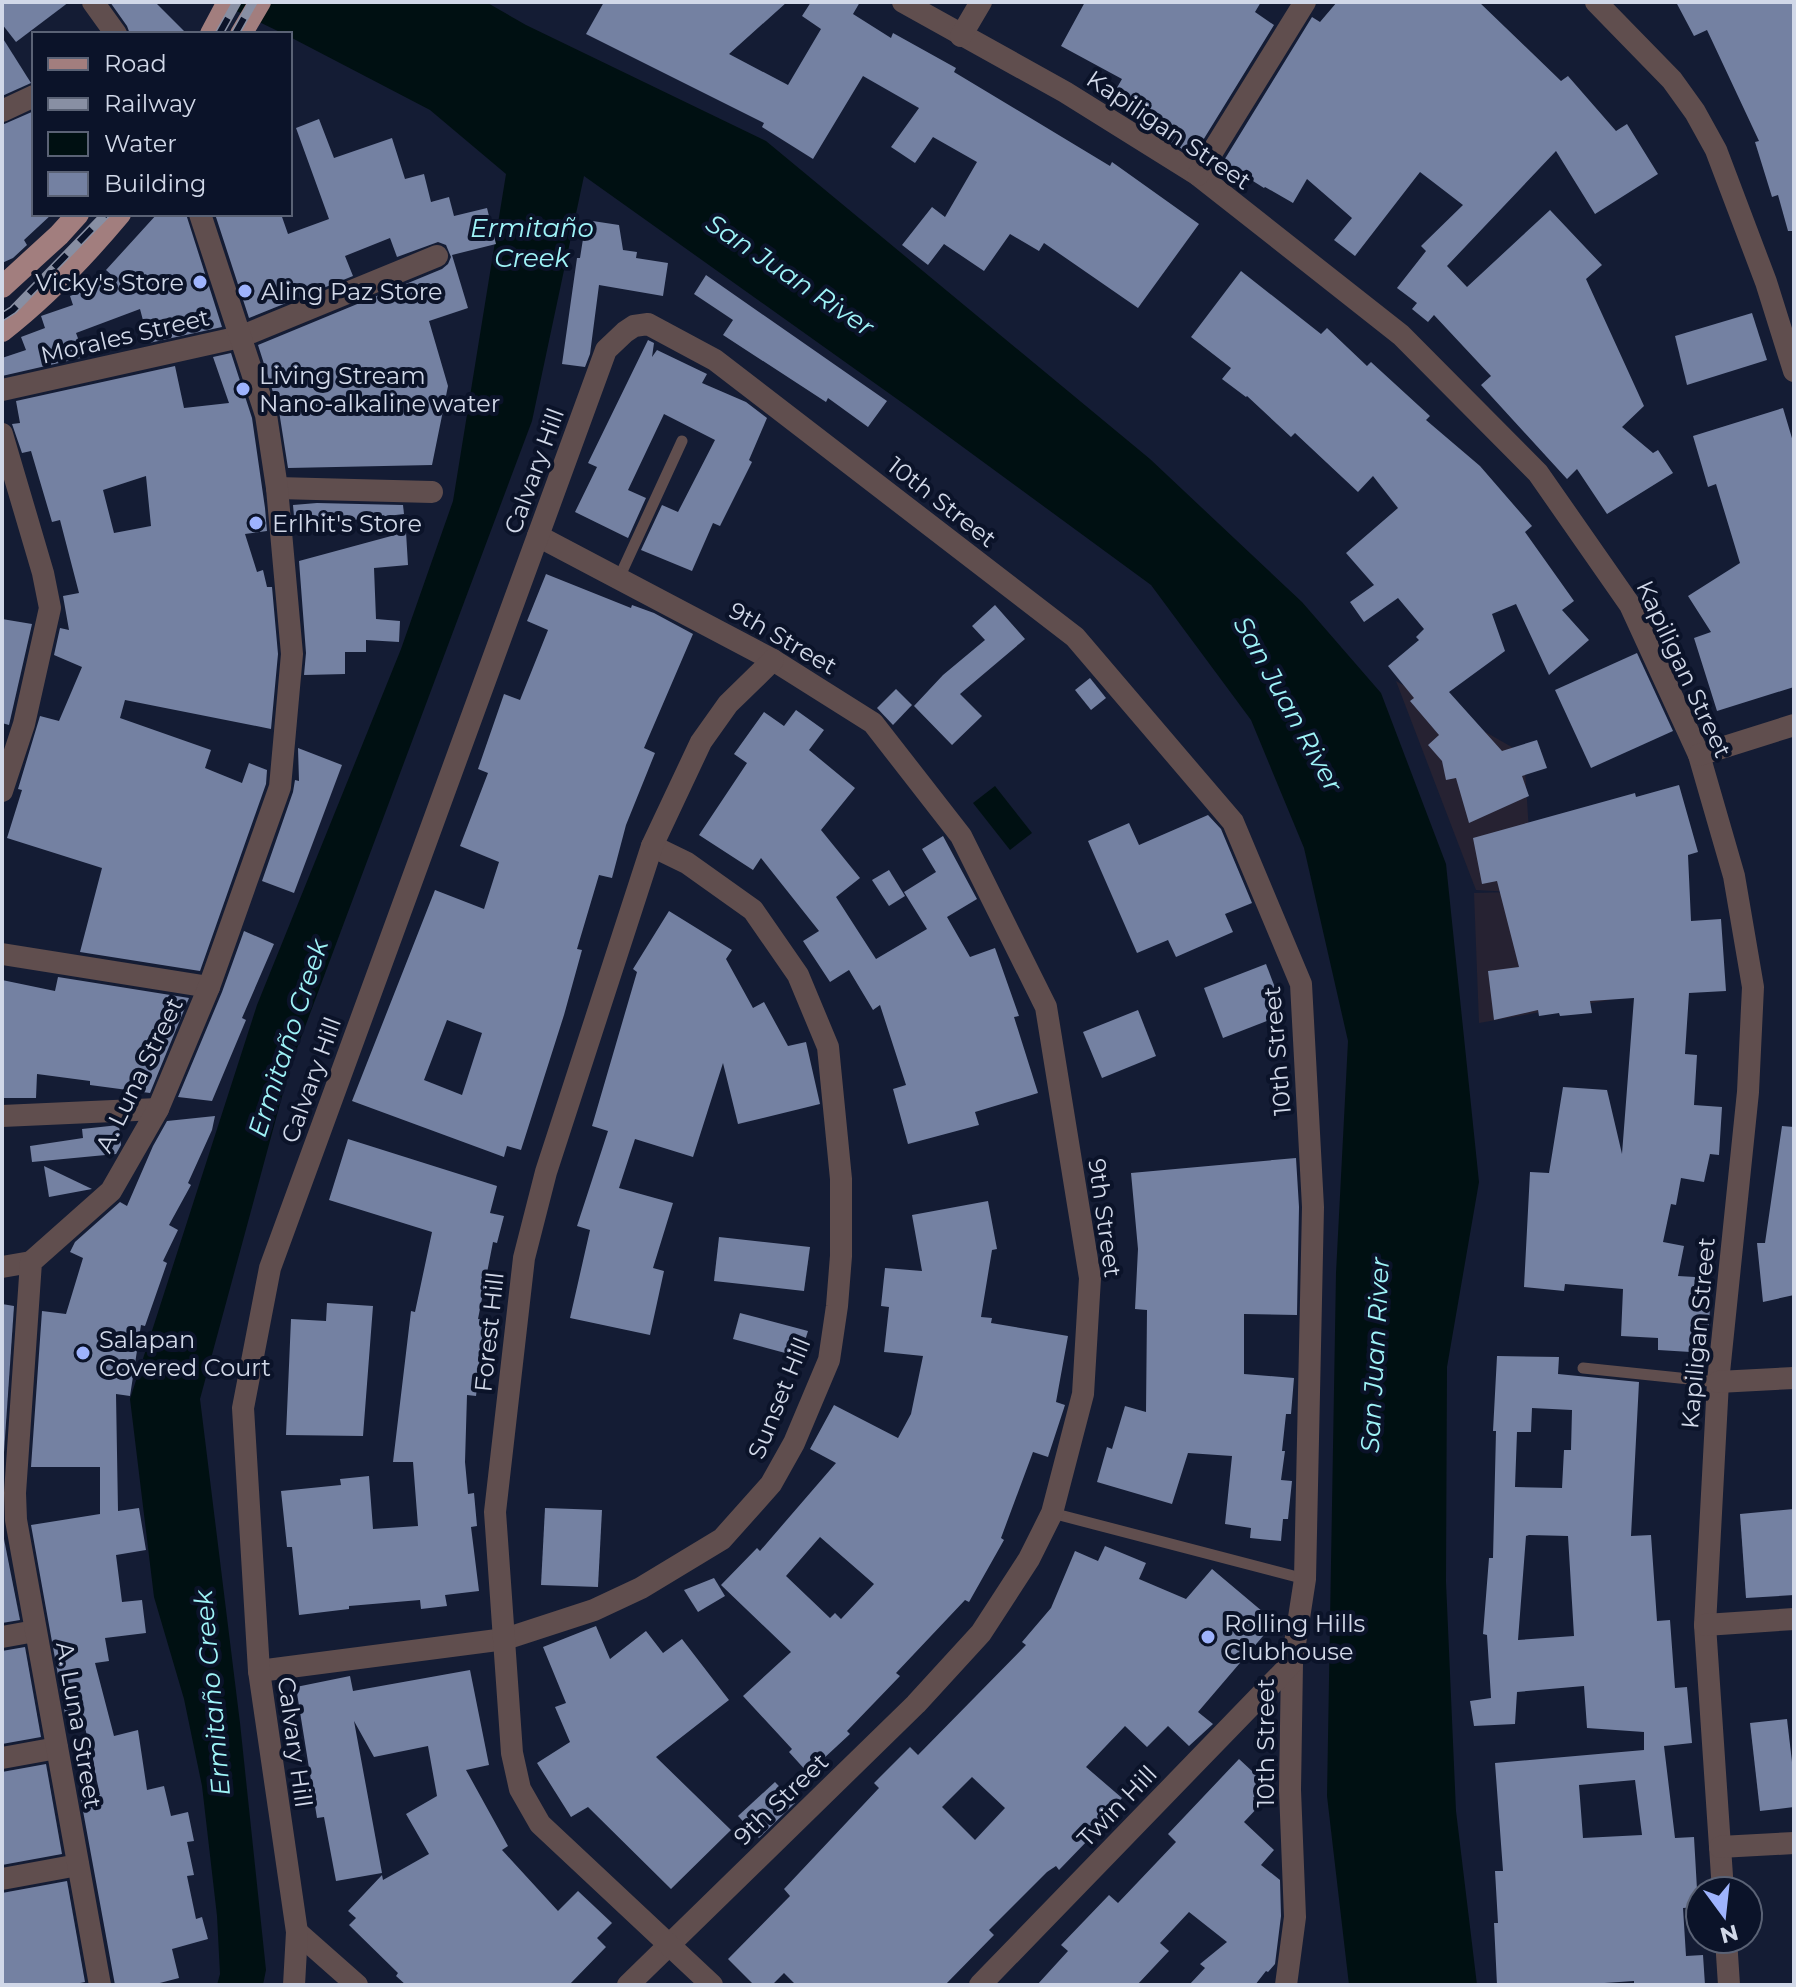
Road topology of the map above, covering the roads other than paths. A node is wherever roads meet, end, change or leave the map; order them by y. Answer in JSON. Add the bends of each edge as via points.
{"nodes":[{"id":1,"x":93,"y":2,"type":"edge"},
{"id":2,"x":228,"y":2,"type":"edge"},
{"id":3,"x":260,"y":2,"type":"edge"},
{"id":4,"x":903,"y":2,"type":"edge"},
{"id":5,"x":981,"y":2,"type":"edge"},
{"id":6,"x":1305,"y":2,"type":"edge"},
{"id":7,"x":1596,"y":2,"type":"edge"},
{"id":8,"x":115,"y":32,"type":"edge"},
{"id":9,"x":212,"y":32,"type":"edge"},
{"id":10,"x":242,"y":32,"type":"edge"},
{"id":11,"x":961,"y":36,"type":"junction"},
{"id":12,"x":32,"y":97,"type":"edge"},
{"id":13,"x":2,"y":111,"type":"edge"},
{"id":14,"x":1198,"y":175,"type":"junction"},
{"id":15,"x":76,"y":216,"type":"edge"},
{"id":16,"x":118,"y":216,"type":"edge"},
{"id":17,"x":201,"y":216,"type":"edge"},
{"id":18,"x":437,"y":256,"type":"dead end"},
{"id":19,"x":2,"y":287,"type":"edge"},
{"id":20,"x":2,"y":331,"type":"edge"},
{"id":21,"x":240,"y":337,"type":"junction"},
{"id":22,"x":715,"y":360,"type":"joint"},
{"id":23,"x":1794,"y":371,"type":"edge"},
{"id":24,"x":2,"y":390,"type":"edge"},
{"id":25,"x":2,"y":434,"type":"edge"},
{"id":26,"x":682,"y":441,"type":"dead end"},
{"id":27,"x":277,"y":488,"type":"junction"},
{"id":28,"x":432,"y":492,"type":"dead end"},
{"id":29,"x":538,"y":536,"type":"junction"},
{"id":30,"x":619,"y":578,"type":"junction"},
{"id":31,"x":773,"y":660,"type":"junction"},
{"id":32,"x":1794,"y":725,"type":"edge"},
{"id":33,"x":1699,"y":755,"type":"junction"},
{"id":34,"x":2,"y":791,"type":"edge"},
{"id":35,"x":652,"y":846,"type":"junction"},
{"id":36,"x":2,"y":954,"type":"edge"},
{"id":37,"x":209,"y":987,"type":"junction"},
{"id":38,"x":158,"y":1109,"type":"junction"},
{"id":39,"x":2,"y":1116,"type":"edge"},
{"id":40,"x":31,"y":1262,"type":"junction"},
{"id":41,"x":2,"y":1267,"type":"edge"},
{"id":42,"x":1583,"y":1368,"type":"dead end"},
{"id":43,"x":1794,"y":1378,"type":"edge"},
{"id":44,"x":1718,"y":1382,"type":"junction"},
{"id":45,"x":1052,"y":1513,"type":"junction"},
{"id":46,"x":9,"y":1520,"type":"edge"},
{"id":47,"x":1305,"y":1579,"type":"junction"},
{"id":48,"x":1794,"y":1619,"type":"edge"},
{"id":49,"x":1705,"y":1625,"type":"junction"},
{"id":50,"x":35,"y":1631,"type":"junction"},
{"id":51,"x":2,"y":1637,"type":"edge"},
{"id":52,"x":505,"y":1639,"type":"junction"},
{"id":53,"x":1292,"y":1663,"type":"junction"},
{"id":54,"x":259,"y":1671,"type":"junction"},
{"id":55,"x":57,"y":1748,"type":"junction"},
{"id":56,"x":2,"y":1758,"type":"edge"},
{"id":57,"x":1794,"y":1843,"type":"edge"},
{"id":58,"x":1720,"y":1847,"type":"junction"},
{"id":59,"x":78,"y":1865,"type":"junction"},
{"id":60,"x":1722,"y":1875,"type":"edge"},
{"id":61,"x":2,"y":1879,"type":"edge"},
{"id":62,"x":297,"y":1932,"type":"junction"},
{"id":63,"x":670,"y":1943,"type":"junction"},
{"id":64,"x":1727,"y":1955,"type":"edge"},
{"id":65,"x":100,"y":1985,"type":"edge"},
{"id":66,"x":294,"y":1985,"type":"edge"},
{"id":67,"x":357,"y":1985,"type":"edge"},
{"id":68,"x":628,"y":1985,"type":"edge"},
{"id":69,"x":712,"y":1985,"type":"edge"},
{"id":70,"x":980,"y":1985,"type":"edge"},
{"id":71,"x":1286,"y":1985,"type":"edge"},
{"id":72,"x":1729,"y":1985,"type":"edge"}],
"edges":[{"from":1,"to":8,"type":"street"},
{"from":2,"to":9,"type":"main road"},
{"from":3,"to":10,"type":"main road"},
{"from":4,"to":11,"type":"street","name":"Kapiligan Street"},
{"from":5,"to":11,"type":"street"},
{"from":6,"to":14,"type":"street"},
{"from":7,"to":23,"type":"street","via":[[1672,80],[1716,150]]},
{"from":11,"to":14,"type":"street","name":"Kapiligan Street","via":[[1065,92]]},
{"from":12,"to":13,"type":"street"},
{"from":14,"to":33,"type":"street","name":"Kapiligan Street","via":[[1401,335],[1538,473],[1630,605]]},
{"from":15,"to":19,"type":"main road"},
{"from":16,"to":20,"type":"main road","via":[[50,291]]},
{"from":17,"to":21,"type":"street","name":"A. Luna Street"},
{"from":18,"to":21,"type":"street","name":"Morales Street"},
{"from":21,"to":24,"type":"street","name":"Morales Street"},
{"from":21,"to":27,"type":"street","name":"A. Luna Street","via":[[266,415]]},
{"from":22,"to":29,"type":"street","name":"Calvary Hill","via":[[648,324],[634,326],[611,343]]},
{"from":22,"to":47,"type":"street","name":"10th Street","via":[[1075,637],[1233,822],[1301,984],[1313,1207]]},
{"from":25,"to":34,"type":"street","via":[[50,608],[24,724]]},
{"from":26,"to":30,"type":"lane"},
{"from":27,"to":28,"type":"street"},
{"from":27,"to":37,"type":"street","name":"A. Luna Street","via":[[292,654],[280,787]]},
{"from":29,"to":30,"type":"street","name":"9th Street"},
{"from":29,"to":54,"type":"street","name":"Calvary Hill","via":[[270,1268],[243,1408]]},
{"from":30,"to":31,"type":"street","name":"9th Street"},
{"from":31,"to":35,"type":"street","name":"Forest Hill","via":[[728,704],[701,742]]},
{"from":31,"to":45,"type":"street","name":"9th Street","via":[[873,723],[961,836],[1046,1007],[1090,1278],[1083,1394]]},
{"from":32,"to":33,"type":"street"},
{"from":33,"to":44,"type":"street","name":"Kapiligan Street","via":[[1734,876],[1753,987],[1748,1092]]},
{"from":35,"to":52,"type":"street","name":"Forest Hill","via":[[546,1172],[524,1258],[495,1512]]},
{"from":35,"to":52,"type":"street","name":"Sunset Hill","via":[[687,863],[753,910],[798,975],[828,1047],[841,1179],[841,1256],[829,1360],[771,1484],[722,1539],[594,1610]]},
{"from":36,"to":37,"type":"street"},
{"from":37,"to":38,"type":"street","name":"A. Luna Street"},
{"from":38,"to":39,"type":"street"},
{"from":38,"to":40,"type":"street","name":"A. Luna Street","via":[[111,1191]]},
{"from":40,"to":41,"type":"street"},
{"from":40,"to":46,"type":"street","name":"A. Luna Street"},
{"from":42,"to":44,"type":"lane"},
{"from":43,"to":44,"type":"street"},
{"from":44,"to":49,"type":"street","name":"Kapiligan Street"},
{"from":45,"to":47,"type":"lane"},
{"from":45,"to":63,"type":"street","name":"9th Street","via":[[981,1633],[916,1704]]},
{"from":46,"to":50,"type":"street","name":"A. Luna Street"},
{"from":47,"to":53,"type":"street","name":"10th Street"},
{"from":48,"to":49,"type":"street"},
{"from":49,"to":58,"type":"street","name":"Kapiligan Street"},
{"from":50,"to":51,"type":"street"},
{"from":50,"to":55,"type":"street","name":"A. Luna Street"},
{"from":52,"to":54,"type":"street","name":"Sunset Hill"},
{"from":52,"to":63,"type":"street","name":"Forest Hill","via":[[512,1753],[520,1789],[540,1824]]},
{"from":53,"to":70,"type":"street","name":"Twin Hill"},
{"from":53,"to":71,"type":"street","name":"10th Street","via":[[1295,1917]]},
{"from":54,"to":62,"type":"street","name":"Calvary Hill"},
{"from":55,"to":56,"type":"street"},
{"from":55,"to":59,"type":"street","name":"A. Luna Street"},
{"from":57,"to":58,"type":"street"},
{"from":58,"to":60,"type":"street","name":"Kapiligan Street"},
{"from":59,"to":61,"type":"street"},
{"from":59,"to":65,"type":"street","name":"A. Luna Street"},
{"from":62,"to":66,"type":"street","name":"Calvary Hill"},
{"from":62,"to":67,"type":"street"},
{"from":63,"to":68,"type":"street","name":"9th Street"},
{"from":63,"to":69,"type":"street","name":"Forest Hill"},
{"from":64,"to":72,"type":"street"}]}
